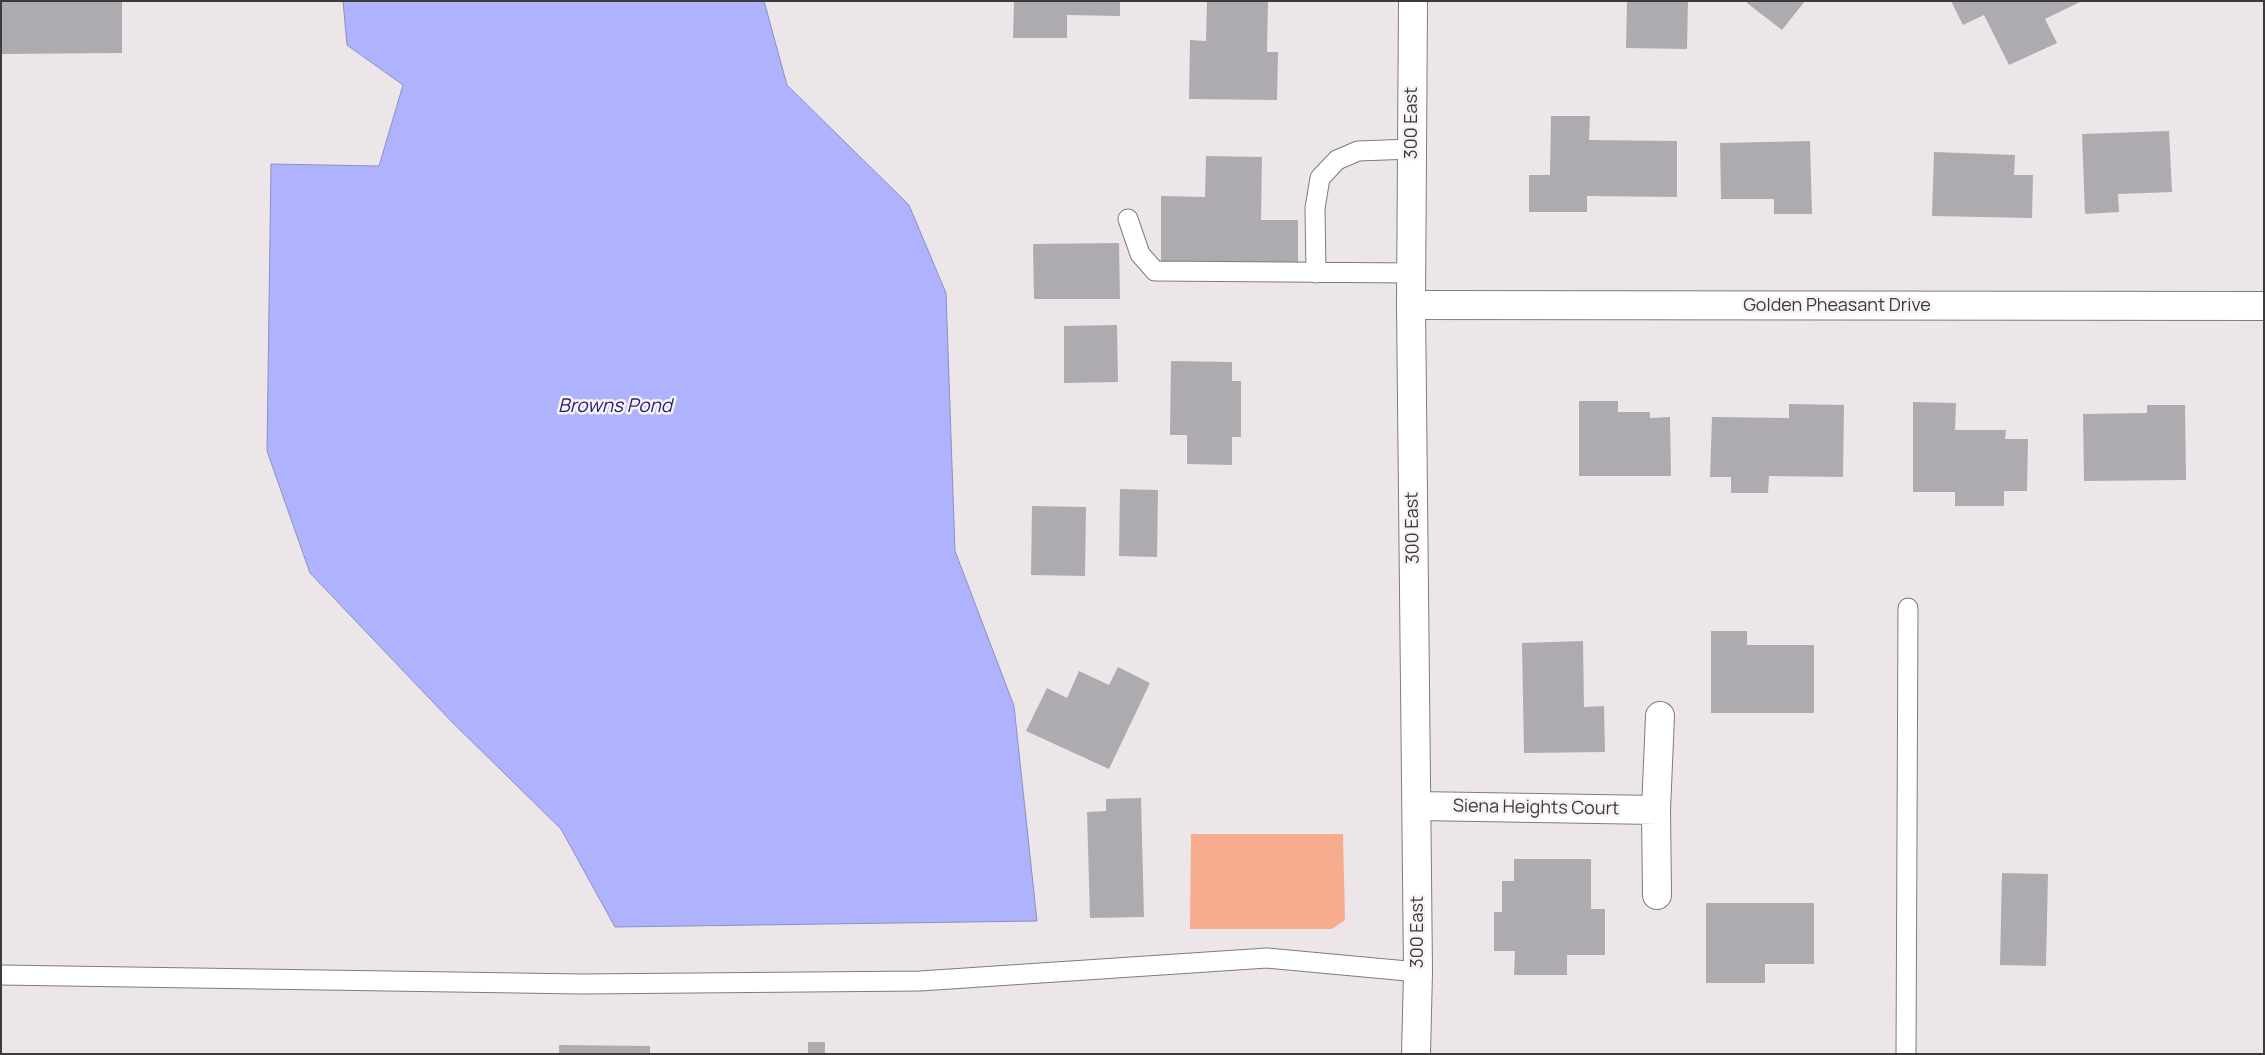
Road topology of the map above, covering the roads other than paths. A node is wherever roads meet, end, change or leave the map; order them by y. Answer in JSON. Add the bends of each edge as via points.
{"nodes":[{"id":1,"x":1413,"y":1,"type":"edge"},
{"id":2,"x":1412,"y":149,"type":"junction"},
{"id":3,"x":1128,"y":219,"type":"dead end"},
{"id":4,"x":1316,"y":273,"type":"junction"},
{"id":5,"x":1411,"y":273,"type":"junction"},
{"id":6,"x":1411,"y":305,"type":"junction"},
{"id":7,"x":2264,"y":306,"type":"edge"},
{"id":8,"x":1908,"y":608,"type":"dead end"},
{"id":9,"x":1660,"y":716,"type":"dead end"},
{"id":10,"x":1417,"y":806,"type":"junction"},
{"id":11,"x":1656,"y":810,"type":"junction"},
{"id":12,"x":1657,"y":895,"type":"dead end"},
{"id":13,"x":1418,"y":972,"type":"junction"},
{"id":14,"x":1,"y":975,"type":"edge"},
{"id":15,"x":1416,"y":1054,"type":"edge"},
{"id":16,"x":1906,"y":1054,"type":"edge"}],
"edges":[{"from":1,"to":2,"type":"street","name":"300 East"},
{"from":2,"to":4,"type":"lane","via":[[1358,150],[1337,160],[1320,178],[1315,208]]},
{"from":2,"to":5,"type":"street","name":"300 East"},
{"from":3,"to":4,"type":"lane","via":[[1140,254],[1154,271]]},
{"from":4,"to":5,"type":"lane"},
{"from":5,"to":6,"type":"street","name":"300 East"},
{"from":6,"to":7,"type":"street","name":"Golden Pheasant Drive"},
{"from":6,"to":10,"type":"street","name":"300 East"},
{"from":8,"to":16,"type":"lane"},
{"from":9,"to":11,"type":"street"},
{"from":10,"to":11,"type":"street","name":"Siena Heights Court"},
{"from":10,"to":13,"type":"street","name":"300 East"},
{"from":11,"to":12,"type":"street"},
{"from":13,"to":14,"type":"lane","via":[[1267,958],[920,981],[582,984]]},
{"from":13,"to":15,"type":"street","name":"300 East"}]}
